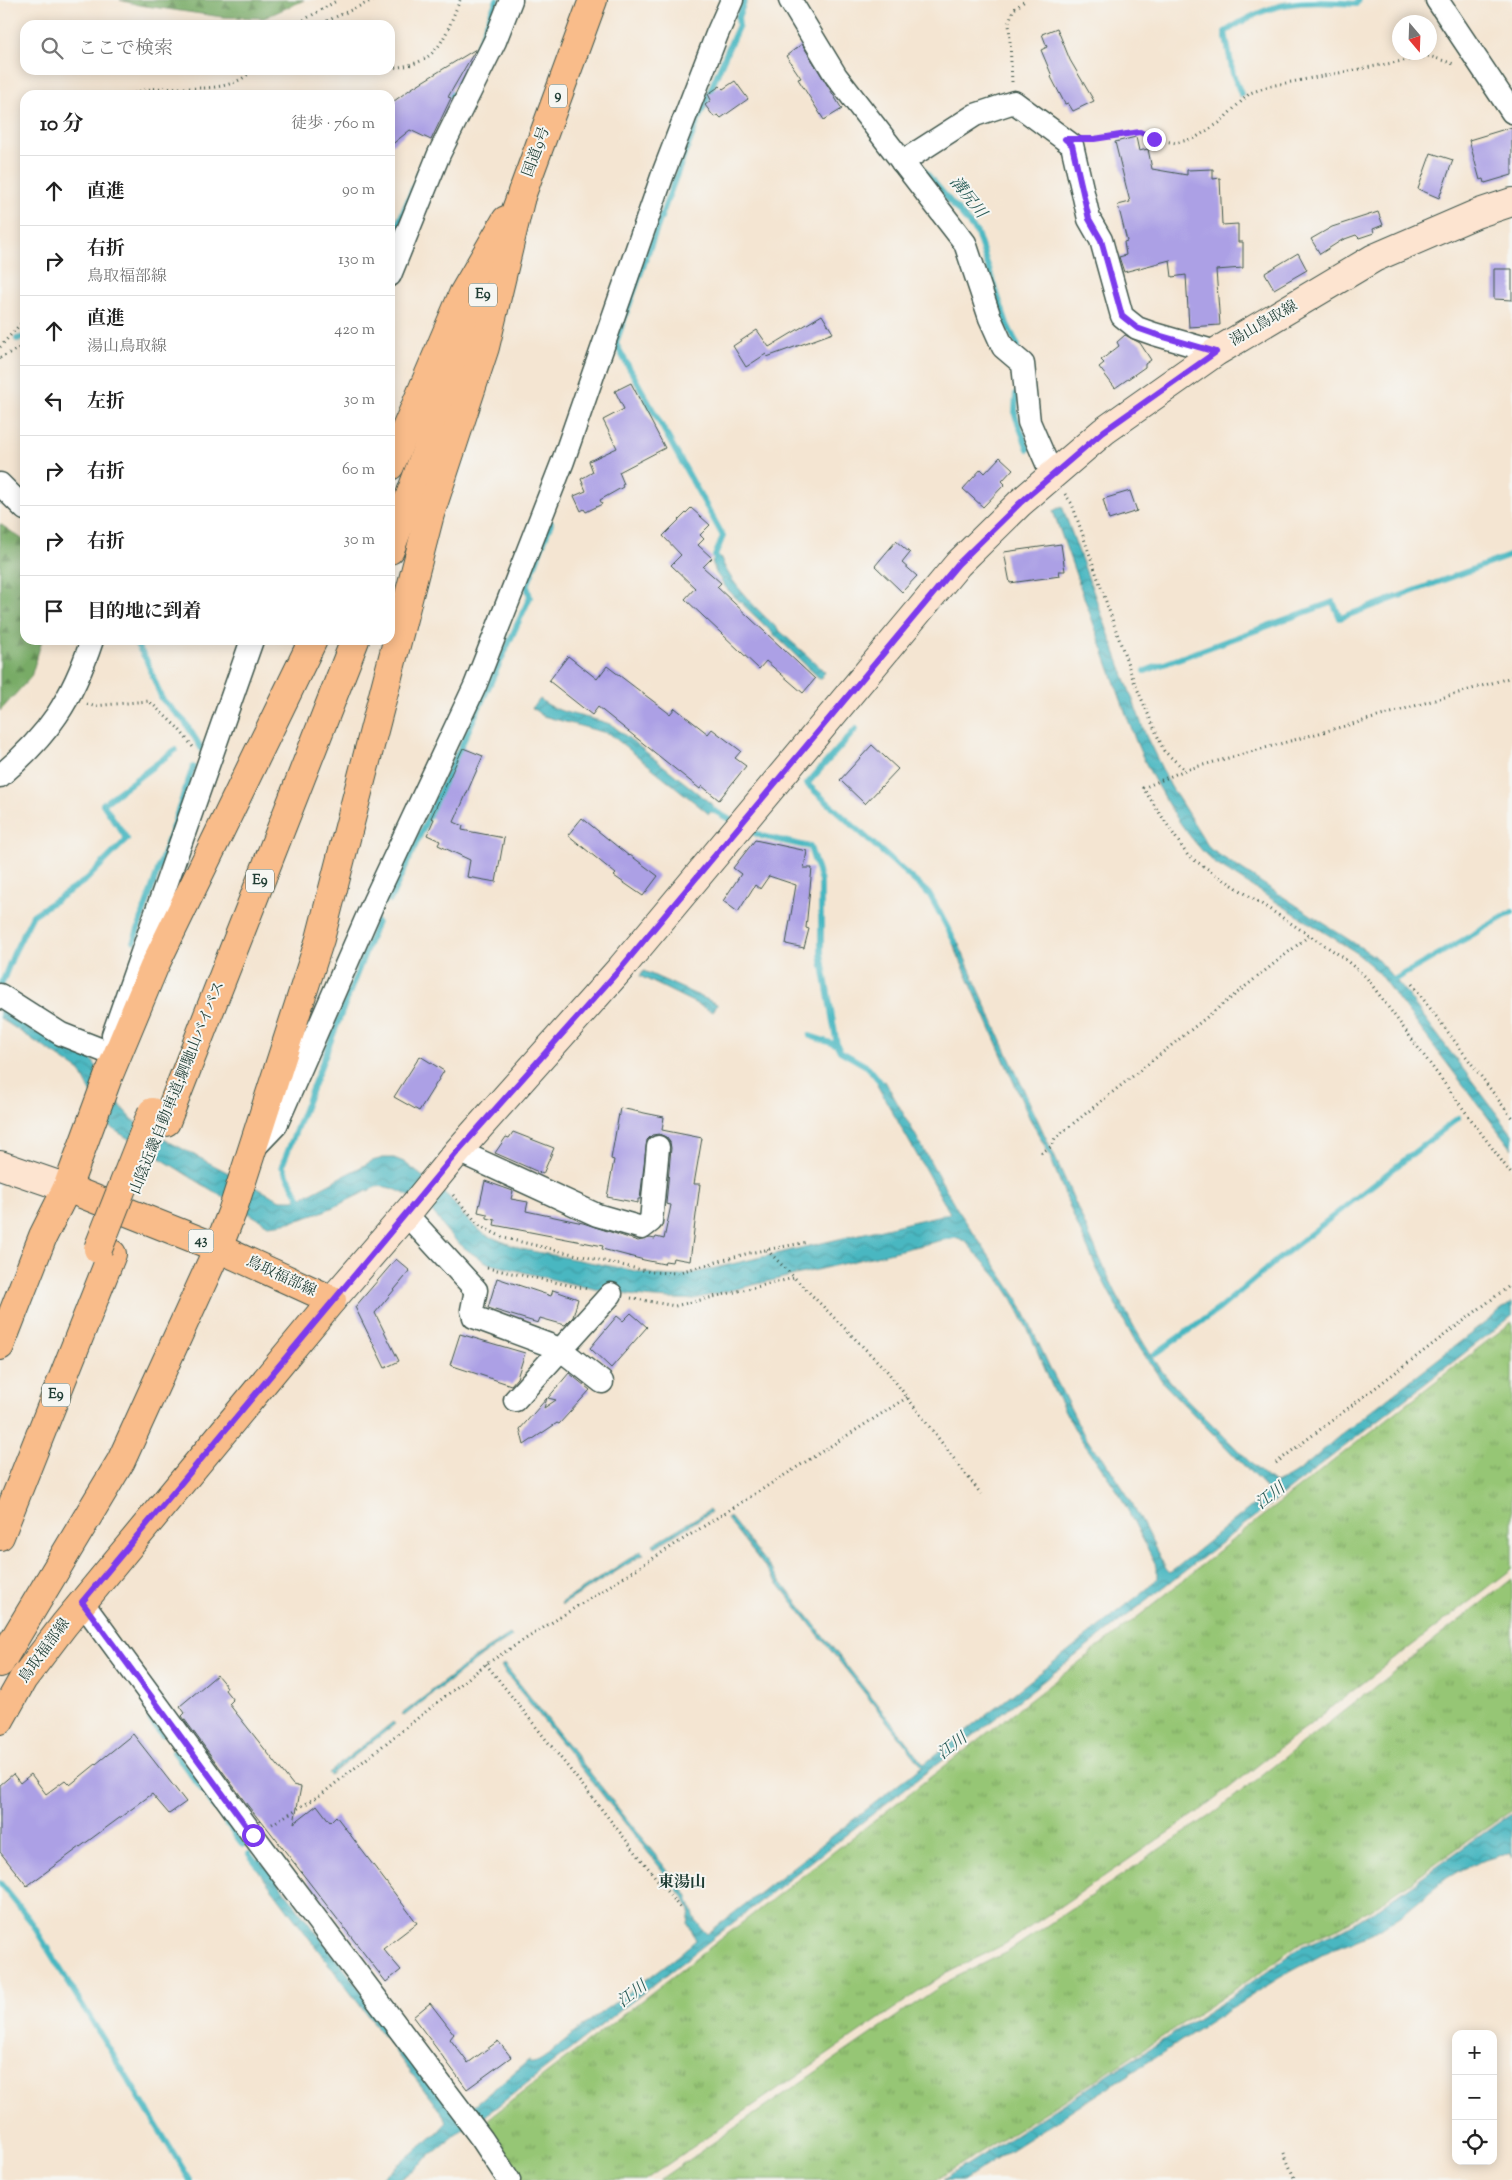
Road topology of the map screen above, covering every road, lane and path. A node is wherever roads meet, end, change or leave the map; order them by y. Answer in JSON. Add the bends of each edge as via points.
{"nodes":[{"id":1,"x":338,"y":0,"type":"edge"},
{"id":2,"x":373,"y":0,"type":"edge"},
{"id":3,"x":460,"y":0,"type":"edge"},
{"id":4,"x":511,"y":0,"type":"edge"},
{"id":5,"x":593,"y":0,"type":"edge"},
{"id":6,"x":732,"y":0,"type":"edge"},
{"id":7,"x":790,"y":0,"type":"edge"},
{"id":8,"x":1026,"y":0,"type":"edge"},
{"id":9,"x":1438,"y":0,"type":"edge"},
{"id":10,"x":304,"y":20,"type":"edge"},
{"id":11,"x":329,"y":20,"type":"edge"},
{"id":12,"x":395,"y":67,"type":"edge"},
{"id":13,"x":1483,"y":67,"type":"junction"},
{"id":14,"x":247,"y":75,"type":"edge"},
{"id":15,"x":142,"y":90,"type":"edge"},
{"id":16,"x":1014,"y":102,"type":"junction"},
{"id":17,"x":1512,"y":112,"type":"edge"},
{"id":18,"x":1065,"y":139,"type":"junction"},
{"id":19,"x":902,"y":162,"type":"junction"},
{"id":20,"x":522,"y":192,"type":"junction"},
{"id":21,"x":1512,"y":202,"type":"edge"},
{"id":22,"x":395,"y":263,"type":"edge"},
{"id":23,"x":20,"y":325,"type":"edge"},
{"id":24,"x":0,"y":347,"type":"edge"},
{"id":25,"x":20,"y":348,"type":"edge"},
{"id":26,"x":1216,"y":352,"type":"junction"},
{"id":27,"x":0,"y":358,"type":"edge"},
{"id":28,"x":444,"y":397,"type":"junction"},
{"id":29,"x":395,"y":454,"type":"edge"},
{"id":30,"x":1052,"y":475,"type":"junction"},
{"id":31,"x":0,"y":484,"type":"edge"},
{"id":32,"x":20,"y":504,"type":"edge"},
{"id":33,"x":395,"y":507,"type":"edge"},
{"id":34,"x":395,"y":536,"type":"edge"},
{"id":35,"x":90,"y":645,"type":"edge"},
{"id":36,"x":250,"y":645,"type":"edge"},
{"id":37,"x":311,"y":645,"type":"edge"},
{"id":38,"x":340,"y":645,"type":"edge"},
{"id":39,"x":353,"y":645,"type":"edge"},
{"id":40,"x":1512,"y":677,"type":"edge"},
{"id":41,"x":68,"y":698,"type":"junction"},
{"id":42,"x":205,"y":770,"type":"junction"},
{"id":43,"x":1185,"y":770,"type":"junction"},
{"id":44,"x":0,"y":776,"type":"edge"},
{"id":45,"x":1310,"y":935,"type":"junction"},
{"id":46,"x":1412,"y":984,"type":"dead end"},
{"id":47,"x":0,"y":995,"type":"edge"},
{"id":48,"x":113,"y":1067,"type":"junction"},
{"id":49,"x":159,"y":1117,"type":"junction"},
{"id":50,"x":1512,"y":1118,"type":"edge"},
{"id":51,"x":658,"y":1147,"type":"dead end"},
{"id":52,"x":458,"y":1151,"type":"junction"},
{"id":53,"x":1041,"y":1153,"type":"dead end"},
{"id":54,"x":250,"y":1160,"type":"junction"},
{"id":55,"x":0,"y":1165,"type":"edge"},
{"id":56,"x":440,"y":1175,"type":"junction"},
{"id":57,"x":1512,"y":1175,"type":"edge"},
{"id":58,"x":67,"y":1188,"type":"junction"},
{"id":59,"x":406,"y":1214,"type":"junction"},
{"id":60,"x":808,"y":1242,"type":"dead end"},
{"id":61,"x":218,"y":1248,"type":"junction"},
{"id":62,"x":767,"y":1250,"type":"junction"},
{"id":63,"x":105,"y":1252,"type":"junction"},
{"id":64,"x":1512,"y":1284,"type":"edge"},
{"id":65,"x":611,"y":1294,"type":"dead end"},
{"id":66,"x":332,"y":1300,"type":"junction"},
{"id":67,"x":0,"y":1346,"type":"edge"},
{"id":68,"x":560,"y":1349,"type":"junction"},
{"id":69,"x":602,"y":1382,"type":"dead end"},
{"id":70,"x":908,"y":1397,"type":"junction"},
{"id":71,"x":514,"y":1400,"type":"dead end"},
{"id":72,"x":1276,"y":1463,"type":"dead end"},
{"id":73,"x":0,"y":1487,"type":"edge"},
{"id":74,"x":981,"y":1494,"type":"dead end"},
{"id":75,"x":0,"y":1536,"type":"edge"},
{"id":76,"x":82,"y":1602,"type":"junction"},
{"id":77,"x":0,"y":1663,"type":"edge"},
{"id":78,"x":486,"y":1664,"type":"junction"},
{"id":79,"x":0,"y":1720,"type":"edge"},
{"id":80,"x":253,"y":1835,"type":"junction"},
{"id":81,"x":680,"y":1908,"type":"dead end"},
{"id":82,"x":1284,"y":2153,"type":"dead end"},
{"id":83,"x":509,"y":2180,"type":"edge"},
{"id":84,"x":1295,"y":2180,"type":"edge"}],
"edges":[{"from":1,"to":10,"type":"path"},
{"from":2,"to":11,"type":"path"},
{"from":3,"to":12,"type":"path","via":[[442,43],[430,56],[417,63]]},
{"from":4,"to":22,"type":"street","via":[[439,154]]},
{"from":5,"to":20,"type":"main road","name":"国道9号","number":"9"},
{"from":6,"to":54,"type":"street","via":[[667,166],[563,461],[475,686],[374,901],[276,1125]]},
{"from":7,"to":19,"type":"street","via":[[836,76]]},
{"from":8,"to":16,"type":"path","via":[[1013,10],[1009,22]]},
{"from":9,"to":13,"type":"street"},
{"from":13,"to":17,"type":"street"},
{"from":13,"to":18,"type":"path","via":[[1462,67],[1429,56],[1270,86],[1250,93],[1208,132],[1176,142],[1154,139],[1140,132],[1094,139]]},
{"from":14,"to":15,"type":"path","via":[[223,85],[201,89]]},
{"from":16,"to":18,"type":"street"},
{"from":16,"to":19,"type":"street","via":[[975,115]]},
{"from":18,"to":26,"type":"street","via":[[1072,145],[1089,219],[1101,240],[1122,316],[1137,328]]},
{"from":19,"to":30,"type":"street","via":[[965,243],[1003,347],[1023,364],[1029,422]]},
{"from":20,"to":28,"type":"main road","number":"E9"},
{"from":20,"to":29,"type":"main road","via":[[463,294]]},
{"from":20,"to":54,"type":"main road","via":[[485,347],[430,514],[320,939]]},
{"from":21,"to":26,"type":"main road","name":"湯山鳥取線","via":[[1374,258]]},
{"from":23,"to":24,"type":"path"},
{"from":25,"to":27,"type":"path"},
{"from":26,"to":30,"type":"main road","name":"湯山鳥取線","via":[[1104,431]]},
{"from":28,"to":33,"type":"main road","number":"E9"},
{"from":28,"to":34,"type":"main road","number":"E9"},
{"from":30,"to":43,"type":"path","via":[[1072,504],[1133,679],[1164,751]]},
{"from":30,"to":52,"type":"main road","name":"湯山鳥取線","via":[[958,564],[621,968]]},
{"from":31,"to":32,"type":"street"},
{"from":35,"to":41,"type":"street"},
{"from":36,"to":42,"type":"street"},
{"from":37,"to":48,"type":"main road","via":[[154,967]]},
{"from":38,"to":49,"type":"main road","name":"山陰近畿自動車道;駟馳山バイパス","number":"E9"},
{"from":39,"to":49,"type":"main road","name":"山陰近畿自動車道;駟馳山バイパス","number":"E9"},
{"from":40,"to":43,"type":"path"},
{"from":41,"to":42,"type":"path","via":[[93,706],[149,701],[188,740]]},
{"from":41,"to":44,"type":"street","via":[[28,753]]},
{"from":42,"to":48,"type":"street","via":[[112,1035]]},
{"from":43,"to":45,"type":"path","via":[[1143,788],[1188,856]]},
{"from":45,"to":53,"type":"path","via":[[1055,1138],[1052,1146]]},
{"from":45,"to":57,"type":"path","via":[[1366,978]]},
{"from":46,"to":50,"type":"path"},
{"from":47,"to":48,"type":"street"},
{"from":48,"to":58,"type":"main road"},
{"from":49,"to":63,"type":"main road","name":"山陰近畿自動車道;駟馳山バイパス","number":"E9"},
{"from":51,"to":52,"type":"street","via":[[651,1221],[642,1228],[597,1214]]},
{"from":52,"to":56,"type":"main road","name":"湯山鳥取線"},
{"from":54,"to":61,"type":"main road"},
{"from":55,"to":58,"type":"main road"},
{"from":56,"to":59,"type":"main road","name":"湯山鳥取線"},
{"from":56,"to":62,"type":"path","via":[[480,1226],[504,1238],[550,1250],[651,1272],[676,1272]]},
{"from":58,"to":61,"type":"main road","name":"鳥取福部線","number":"43"},
{"from":58,"to":67,"type":"main road","via":[[43,1236]]},
{"from":59,"to":66,"type":"main road","name":"湯山鳥取線"},
{"from":59,"to":68,"type":"street","via":[[476,1290],[472,1310],[474,1317]]},
{"from":60,"to":62,"type":"path"},
{"from":61,"to":66,"type":"main road","name":"鳥取福部線","number":"43"},
{"from":61,"to":77,"type":"main road","via":[[121,1461]]},
{"from":62,"to":70,"type":"path","via":[[887,1371]]},
{"from":63,"to":73,"type":"main road","name":"山陰近畿自動車道;駟馳山バイパス","number":"E9"},
{"from":63,"to":75,"type":"main road","name":"山陰近畿自動車道;駟馳山バイパス","number":"E9"},
{"from":64,"to":72,"type":"path"},
{"from":65,"to":68,"type":"street"},
{"from":66,"to":76,"type":"main road","name":"鳥取福部線"},
{"from":68,"to":69,"type":"street"},
{"from":68,"to":71,"type":"street"},
{"from":70,"to":74,"type":"path"},
{"from":70,"to":78,"type":"path"},
{"from":76,"to":79,"type":"main road","name":"鳥取福部線","via":[[23,1679]]},
{"from":76,"to":80,"type":"street"},
{"from":78,"to":80,"type":"path","via":[[322,1794]]},
{"from":78,"to":81,"type":"path"},
{"from":80,"to":83,"type":"street","via":[[482,2139]]},
{"from":82,"to":84,"type":"path"}]}
